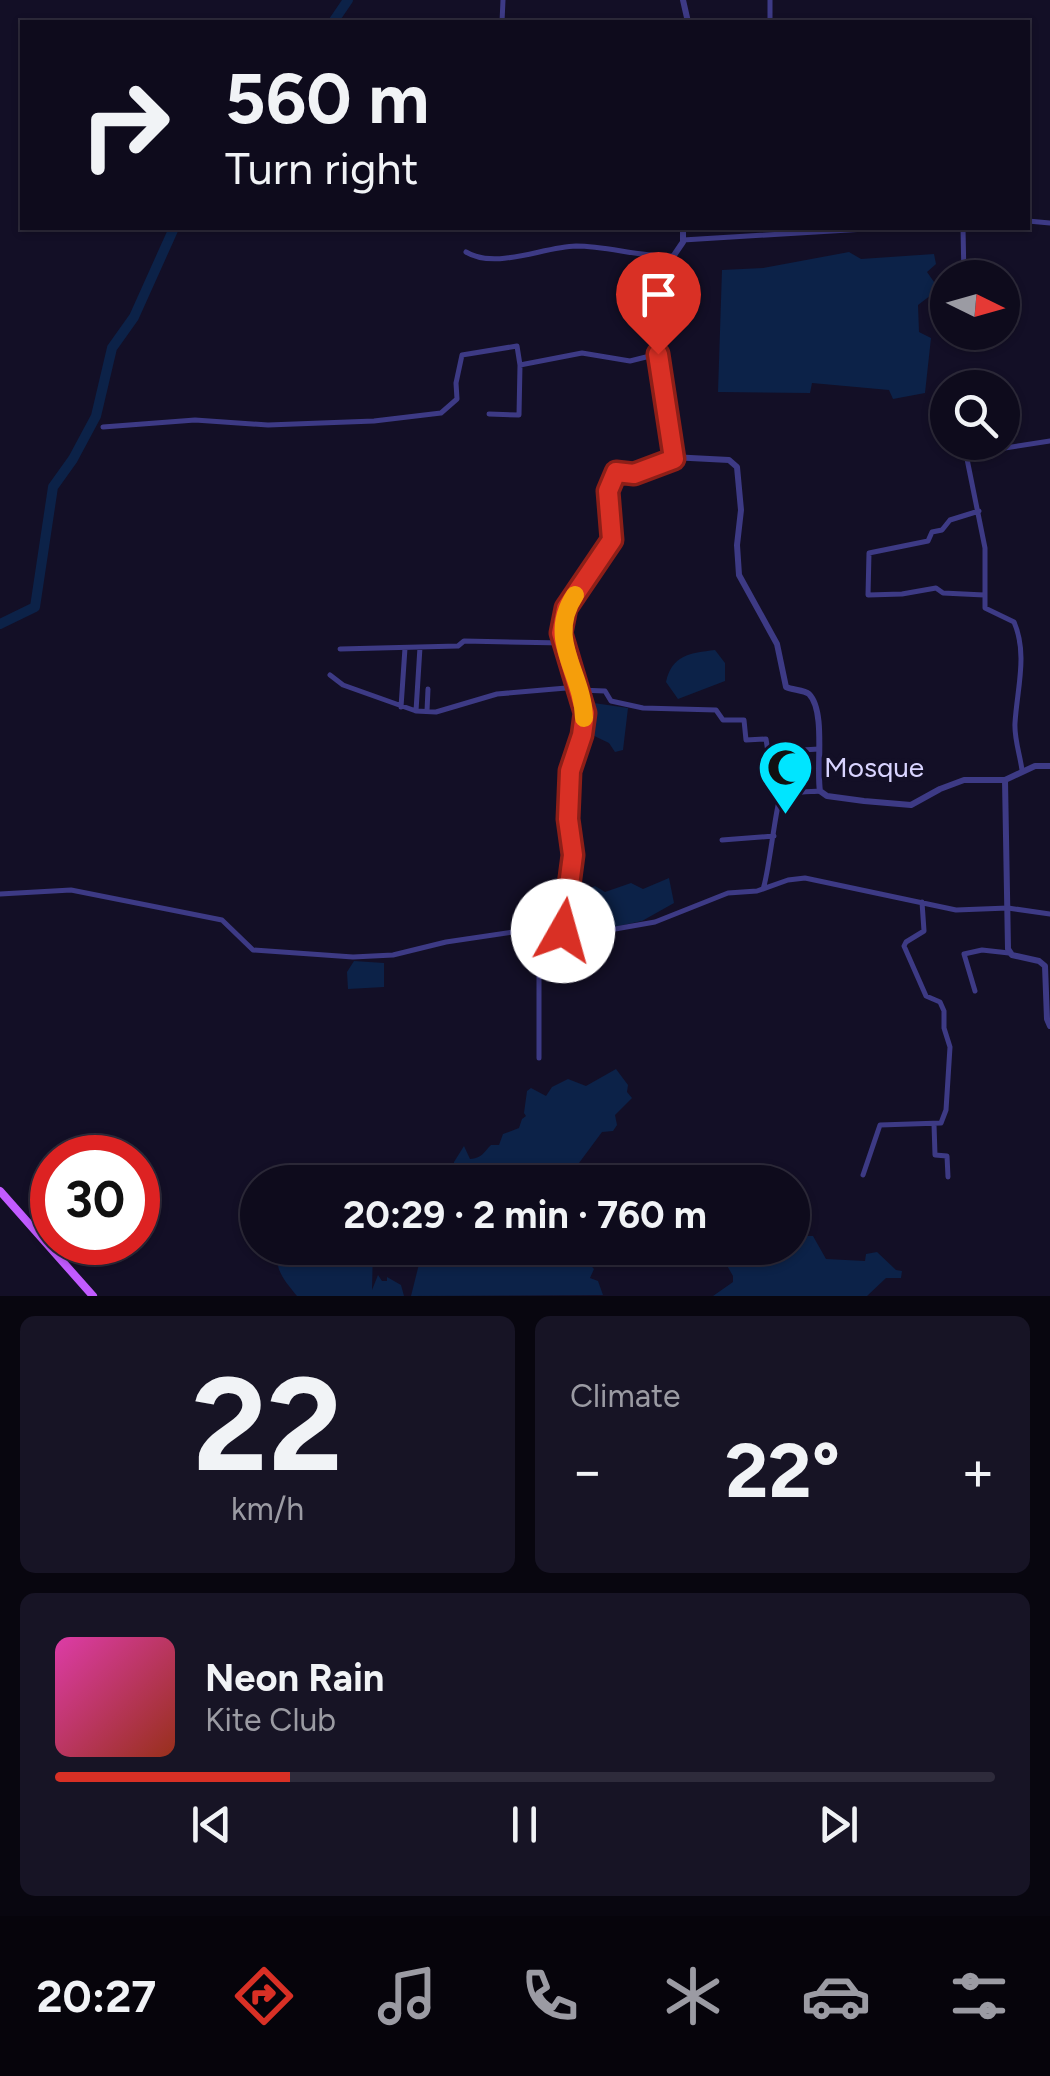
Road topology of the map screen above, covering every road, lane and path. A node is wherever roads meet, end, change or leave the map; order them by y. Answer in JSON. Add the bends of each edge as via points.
{"nodes":[{"id":1,"x":682,"y":230,"type":"edge"},
{"id":2,"x":849,"y":230,"type":"edge"},
{"id":3,"x":963,"y":230,"type":"edge"},
{"id":4,"x":684,"y":240,"type":"junction"},
{"id":5,"x":466,"y":252,"type":"dead end"},
{"id":6,"x":672,"y":256,"type":"junction"},
{"id":7,"x":964,"y":260,"type":"edge"},
{"id":8,"x":658,"y":354,"type":"junction"},
{"id":9,"x":520,"y":364,"type":"junction"},
{"id":10,"x":489,"y":414,"type":"dead end"},
{"id":11,"x":103,"y":426,"type":"dead end"},
{"id":12,"x":1050,"y":441,"type":"edge"},
{"id":13,"x":674,"y":459,"type":"junction"},
{"id":14,"x":979,"y":510,"type":"junction"},
{"id":15,"x":984,"y":595,"type":"junction"},
{"id":16,"x":564,"y":643,"type":"junction"},
{"id":17,"x":405,"y":648,"type":"junction"},
{"id":18,"x":420,"y":648,"type":"junction"},
{"id":19,"x":340,"y":650,"type":"dead end"},
{"id":20,"x":330,"y":675,"type":"dead end"},
{"id":21,"x":578,"y":688,"type":"junction"},
{"id":22,"x":428,"y":689,"type":"dead end"},
{"id":23,"x":402,"y":707,"type":"junction"},
{"id":24,"x":416,"y":711,"type":"junction"},
{"id":25,"x":427,"y":712,"type":"junction"},
{"id":26,"x":819,"y":749,"type":"junction"},
{"id":27,"x":1050,"y":766,"type":"edge"},
{"id":28,"x":1022,"y":770,"type":"junction"},
{"id":29,"x":1006,"y":780,"type":"junction"},
{"id":30,"x":820,"y":791,"type":"junction"},
{"id":31,"x":774,"y":836,"type":"junction"},
{"id":32,"x":722,"y":840,"type":"dead end"},
{"id":33,"x":764,"y":889,"type":"junction"},
{"id":34,"x":0,"y":894,"type":"edge"},
{"id":35,"x":922,"y":902,"type":"junction"},
{"id":36,"x":1008,"y":908,"type":"junction"},
{"id":37,"x":1050,"y":914,"type":"edge"},
{"id":38,"x":563,"y":931,"type":"junction"},
{"id":39,"x":539,"y":932,"type":"junction"},
{"id":40,"x":1010,"y":953,"type":"junction"},
{"id":41,"x":975,"y":991,"type":"dead end"},
{"id":42,"x":1050,"y":1026,"type":"edge"},
{"id":43,"x":539,"y":1058,"type":"dead end"},
{"id":44,"x":934,"y":1124,"type":"junction"},
{"id":45,"x":863,"y":1176,"type":"dead end"},
{"id":46,"x":948,"y":1177,"type":"dead end"},
{"id":47,"x":0,"y":1190,"type":"edge"},
{"id":48,"x":93,"y":1296,"type":"edge"}],
"edges":[{"from":1,"to":4,"type":"street"},
{"from":2,"to":4,"type":"street"},
{"from":3,"to":7,"type":"street"},
{"from":4,"to":6,"type":"street"},
{"from":5,"to":6,"type":"street","via":[[488,260],[581,246]]},
{"from":6,"to":8,"type":"street","via":[[656,313]]},
{"from":8,"to":9,"type":"street","via":[[630,361],[582,353]]},
{"from":8,"to":13,"type":"street"},
{"from":9,"to":10,"type":"street","via":[[518,415]]},
{"from":9,"to":11,"type":"street","via":[[517,346],[462,354],[457,399],[441,412],[374,421]]},
{"from":12,"to":14,"type":"street","via":[[966,454]]},
{"from":13,"to":16,"type":"street","via":[[634,474],[616,472],[608,491],[612,540],[566,608]]},
{"from":13,"to":26,"type":"street","via":[[730,460],[737,467],[740,582],[776,644],[786,687],[812,700]]},
{"from":14,"to":15,"type":"street"},
{"from":14,"to":15,"type":"street","via":[[950,520],[928,541],[869,552],[868,596],[936,588]]},
{"from":15,"to":28,"type":"street","via":[[986,608],[1014,622],[1020,638],[1015,726]]},
{"from":16,"to":18,"type":"street","via":[[464,641]]},
{"from":16,"to":21,"type":"street"},
{"from":17,"to":18,"type":"street"},
{"from":17,"to":19,"type":"street"},
{"from":17,"to":23,"type":"street"},
{"from":18,"to":24,"type":"street"},
{"from":20,"to":23,"type":"street"},
{"from":21,"to":25,"type":"street","via":[[497,694]]},
{"from":21,"to":26,"type":"street","via":[[605,691],[610,701],[643,708],[716,710],[723,720],[744,720],[746,740],[766,739],[768,752]]},
{"from":21,"to":38,"type":"street","via":[[585,713],[570,771],[573,855]]},
{"from":22,"to":25,"type":"street"},
{"from":23,"to":24,"type":"street"},
{"from":24,"to":25,"type":"street"},
{"from":26,"to":30,"type":"street"},
{"from":27,"to":28,"type":"street"},
{"from":28,"to":29,"type":"street"},
{"from":29,"to":30,"type":"street","via":[[964,780],[911,805]]},
{"from":29,"to":36,"type":"street"},
{"from":30,"to":31,"type":"street","via":[[779,798]]},
{"from":31,"to":32,"type":"street"},
{"from":31,"to":33,"type":"street"},
{"from":33,"to":35,"type":"street","via":[[805,878]]},
{"from":33,"to":38,"type":"street","via":[[728,893],[655,922]]},
{"from":34,"to":39,"type":"street","via":[[70,890],[222,920],[252,950],[353,958]]},
{"from":35,"to":36,"type":"street","via":[[970,911]]},
{"from":35,"to":44,"type":"street","via":[[924,931],[904,946],[926,996],[944,1011],[951,1059],[944,1118]]},
{"from":36,"to":37,"type":"street"},
{"from":36,"to":40,"type":"street"},
{"from":38,"to":39,"type":"street"},
{"from":39,"to":43,"type":"street"},
{"from":40,"to":41,"type":"street","via":[[964,954]]},
{"from":40,"to":42,"type":"street","via":[[1045,966]]},
{"from":44,"to":45,"type":"street","via":[[880,1126]]},
{"from":44,"to":46,"type":"street","via":[[936,1155],[947,1156]]},
{"from":47,"to":48,"type":"main road"}]}
